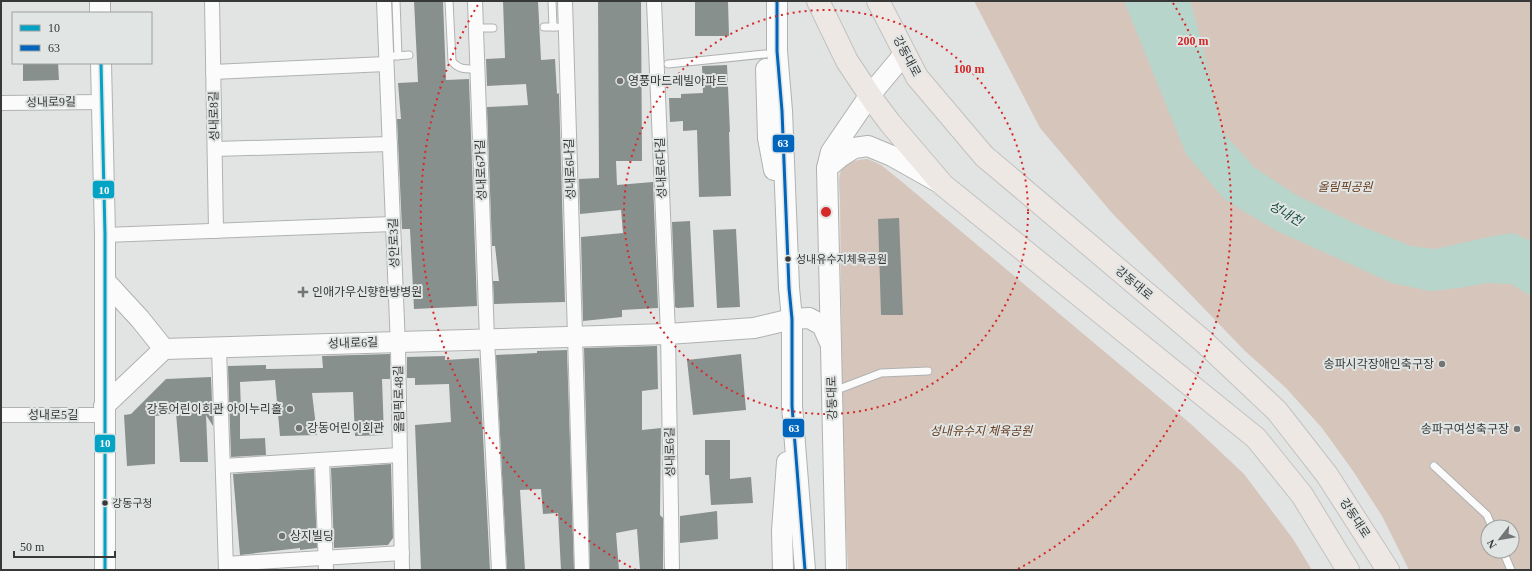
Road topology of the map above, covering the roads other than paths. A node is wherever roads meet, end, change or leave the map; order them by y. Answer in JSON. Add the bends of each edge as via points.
{"nodes":[{"id":1,"x":100,"y":1,"type":"edge"},
{"id":2,"x":212,"y":1,"type":"edge"},
{"id":3,"x":384,"y":1,"type":"edge"},
{"id":4,"x":396,"y":1,"type":"edge"},
{"id":5,"x":449,"y":1,"type":"edge"},
{"id":6,"x":475,"y":1,"type":"edge"},
{"id":7,"x":552,"y":1,"type":"edge"},
{"id":8,"x":565,"y":1,"type":"edge"},
{"id":9,"x":654,"y":1,"type":"edge"},
{"id":10,"x":764,"y":1,"type":"edge"},
{"id":11,"x":777,"y":1,"type":"edge"},
{"id":12,"x":818,"y":1,"type":"edge"},
{"id":13,"x":878,"y":1,"type":"edge"},
{"id":14,"x":100,"y":12,"type":"edge"},
{"id":15,"x":544,"y":27,"type":"dead end"},
{"id":16,"x":559,"y":27,"type":"junction"},
{"id":17,"x":476,"y":28,"type":"junction"},
{"id":18,"x":493,"y":28,"type":"dead end"},
{"id":19,"x":765,"y":54,"type":"junction"},
{"id":20,"x":905,"y":54,"type":"junction"},
{"id":21,"x":409,"y":55,"type":"dead end"},
{"id":22,"x":390,"y":59,"type":"junction"},
{"id":23,"x":101,"y":64,"type":"edge"},
{"id":24,"x":668,"y":64,"type":"dead end"},
{"id":25,"x":477,"y":69,"type":"junction"},
{"id":26,"x":213,"y":72,"type":"junction"},
{"id":27,"x":870,"y":95,"type":"junction"},
{"id":28,"x":102,"y":102,"type":"junction"},
{"id":29,"x":1,"y":103,"type":"edge"},
{"id":30,"x":390,"y":144,"type":"junction"},
{"id":31,"x":215,"y":149,"type":"junction"},
{"id":32,"x":827,"y":168,"type":"junction"},
{"id":33,"x":943,"y":185,"type":"junction"},
{"id":34,"x":393,"y":224,"type":"junction"},
{"id":35,"x":216,"y":231,"type":"junction"},
{"id":36,"x":105,"y":235,"type":"junction"},
{"id":37,"x":787,"y":245,"type":"junction"},
{"id":38,"x":105,"y":281,"type":"junction"},
{"id":39,"x":792,"y":319,"type":"junction"},
{"id":40,"x":668,"y":334,"type":"junction"},
{"id":41,"x":575,"y":337,"type":"junction"},
{"id":42,"x":487,"y":339,"type":"junction"},
{"id":43,"x":398,"y":342,"type":"junction"},
{"id":44,"x":830,"y":346,"type":"junction"},
{"id":45,"x":219,"y":348,"type":"junction"},
{"id":46,"x":164,"y":349,"type":"junction"},
{"id":47,"x":928,"y":371,"type":"dead end"},
{"id":48,"x":832,"y":392,"type":"junction"},
{"id":49,"x":792,"y":406,"type":"junction"},
{"id":50,"x":105,"y":411,"type":"junction"},
{"id":51,"x":1,"y":415,"type":"edge"},
{"id":52,"x":400,"y":455,"type":"junction"},
{"id":53,"x":322,"y":460,"type":"junction"},
{"id":54,"x":223,"y":466,"type":"junction"},
{"id":55,"x":1434,"y":466,"type":"dead end"},
{"id":56,"x":1489,"y":519,"type":"edge"},
{"id":57,"x":402,"y":553,"type":"junction"},
{"id":58,"x":1506,"y":559,"type":"edge"},
{"id":59,"x":326,"y":564,"type":"edge"},
{"id":60,"x":226,"y":567,"type":"edge"},
{"id":61,"x":105,"y":570,"type":"edge"},
{"id":62,"x":402,"y":570,"type":"edge"},
{"id":63,"x":499,"y":570,"type":"edge"},
{"id":64,"x":582,"y":570,"type":"edge"},
{"id":65,"x":672,"y":570,"type":"edge"},
{"id":66,"x":783,"y":570,"type":"edge"},
{"id":67,"x":805,"y":570,"type":"edge"},
{"id":68,"x":836,"y":570,"type":"edge"},
{"id":69,"x":1348,"y":570,"type":"edge"},
{"id":70,"x":1388,"y":570,"type":"edge"},
{"id":71,"x":1511,"y":570,"type":"edge"}],
"edges":[{"from":1,"to":14,"type":"main road"},
{"from":2,"to":26,"type":"street","name":"성내로8길"},
{"from":3,"to":22,"type":"street","name":"성안로3길"},
{"from":4,"to":22,"type":"lane"},
{"from":5,"to":25,"type":"lane","via":[[452,61],[460,68]]},
{"from":6,"to":17,"type":"street","name":"성내로6가길"},
{"from":7,"to":16,"type":"lane"},
{"from":8,"to":16,"type":"street","name":"성내로6나길"},
{"from":9,"to":40,"type":"street","name":"성내로6다길"},
{"from":10,"to":19,"type":"main road"},
{"from":11,"to":37,"type":"main road","via":[[777,50]]},
{"from":12,"to":27,"type":"main road","via":[[847,61]]},
{"from":13,"to":20,"type":"main road","name":"강동대로"},
{"from":15,"to":16,"type":"lane"},
{"from":16,"to":41,"type":"street","name":"성내로6나길"},
{"from":17,"to":18,"type":"lane"},
{"from":17,"to":25,"type":"street","name":"성내로6가길"},
{"from":19,"to":24,"type":"lane"},
{"from":19,"to":37,"type":"main road","via":[[768,138]]},
{"from":20,"to":27,"type":"main road","name":"강동대로"},
{"from":20,"to":70,"type":"main road","name":"강동대로","via":[[917,77],[984,156],[1202,342],[1277,411],[1327,475]]},
{"from":21,"to":22,"type":"lane"},
{"from":22,"to":26,"type":"street"},
{"from":22,"to":30,"type":"street","name":"성안로3길"},
{"from":23,"to":28,"type":"main road"},
{"from":25,"to":42,"type":"street","name":"성내로6가길"},
{"from":26,"to":31,"type":"street","name":"성내로8길"},
{"from":27,"to":32,"type":"main road","name":"강동대로","via":[[831,152]]},
{"from":27,"to":33,"type":"main road","via":[[890,123]]},
{"from":28,"to":29,"type":"street","name":"성내로9길"},
{"from":28,"to":36,"type":"main road"},
{"from":30,"to":31,"type":"street"},
{"from":30,"to":34,"type":"street","name":"성안로3길"},
{"from":31,"to":35,"type":"street","name":"성내로8길"},
{"from":32,"to":33,"type":"main road","via":[[854,148],[868,146],[892,156]]},
{"from":32,"to":44,"type":"main road","name":"강동대로"},
{"from":33,"to":69,"type":"main road","via":[[1256,438],[1302,495]]},
{"from":34,"to":35,"type":"street"},
{"from":34,"to":43,"type":"street","name":"성안로3길"},
{"from":35,"to":36,"type":"street"},
{"from":36,"to":38,"type":"main road"},
{"from":37,"to":39,"type":"main road"},
{"from":38,"to":46,"type":"main road"},
{"from":38,"to":50,"type":"main road"},
{"from":39,"to":40,"type":"main road","name":"성내로6길","via":[[754,328]]},
{"from":39,"to":44,"type":"main road","name":"성내로6길","via":[[809,318],[822,325]]},
{"from":39,"to":49,"type":"main road"},
{"from":40,"to":41,"type":"main road","name":"성내로6길"},
{"from":40,"to":65,"type":"street","name":"성내로6길"},
{"from":41,"to":42,"type":"main road","name":"성내로6길"},
{"from":41,"to":64,"type":"street"},
{"from":42,"to":43,"type":"main road","name":"성내로6길"},
{"from":42,"to":63,"type":"street"},
{"from":43,"to":45,"type":"main road","name":"성내로6길"},
{"from":43,"to":52,"type":"street","name":"올림픽로48길"},
{"from":44,"to":48,"type":"main road","name":"강동대로"},
{"from":45,"to":46,"type":"main road","name":"성내로6길"},
{"from":45,"to":54,"type":"street"},
{"from":46,"to":50,"type":"main road"},
{"from":47,"to":48,"type":"lane","via":[[881,373]]},
{"from":48,"to":68,"type":"main road","name":"강동대로"},
{"from":49,"to":66,"type":"main road","via":[[782,531]]},
{"from":49,"to":67,"type":"main road"},
{"from":50,"to":51,"type":"street","name":"성내로5길"},
{"from":50,"to":61,"type":"main road"},
{"from":52,"to":53,"type":"street"},
{"from":52,"to":57,"type":"street","name":"올림픽로48길"},
{"from":53,"to":54,"type":"street"},
{"from":53,"to":59,"type":"street"},
{"from":54,"to":60,"type":"street"},
{"from":55,"to":56,"type":"lane"},
{"from":57,"to":59,"type":"street"},
{"from":57,"to":62,"type":"street","name":"올림픽로48길"},
{"from":58,"to":71,"type":"lane"},
{"from":59,"to":60,"type":"street"}]}
